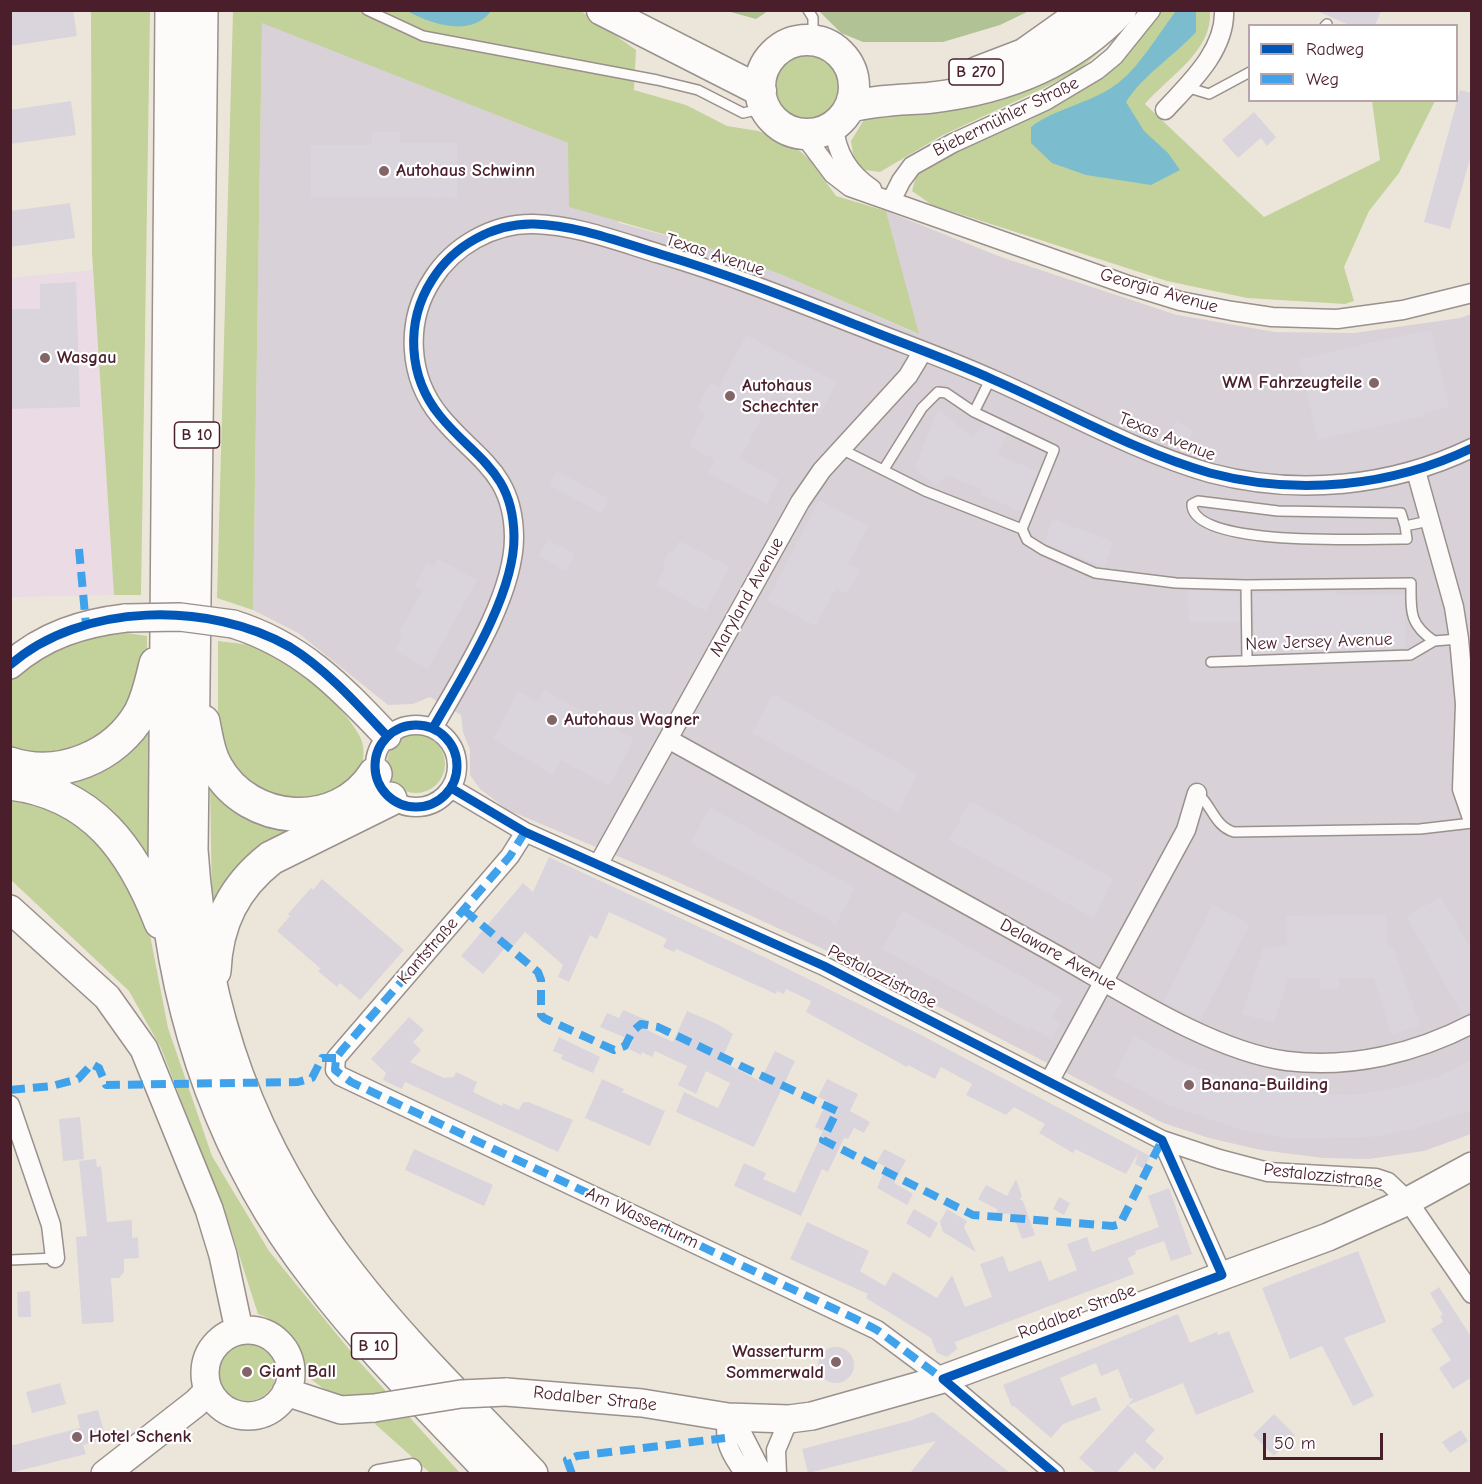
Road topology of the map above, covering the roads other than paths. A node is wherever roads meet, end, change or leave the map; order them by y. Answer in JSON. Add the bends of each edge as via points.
{"nodes":[{"id":1,"x":172,"y":10,"type":"edge"},
{"id":2,"x":201,"y":10,"type":"edge"},
{"id":3,"x":367,"y":10,"type":"edge"},
{"id":4,"x":602,"y":10,"type":"edge"},
{"id":5,"x":643,"y":10,"type":"edge"},
{"id":6,"x":808,"y":10,"type":"edge"},
{"id":7,"x":1086,"y":10,"type":"edge"},
{"id":8,"x":1121,"y":10,"type":"edge"},
{"id":9,"x":1151,"y":10,"type":"edge"},
{"id":10,"x":1224,"y":10,"type":"edge"},
{"id":11,"x":813,"y":40,"type":"junction"},
{"id":12,"x":769,"y":60,"type":"junction"},
{"id":13,"x":852,"y":72,"type":"junction"},
{"id":14,"x":1248,"y":73,"type":"edge"},
{"id":15,"x":1186,"y":87,"type":"junction"},
{"id":16,"x":763,"y":100,"type":"junction"},
{"id":17,"x":1165,"y":110,"type":"dead end"},
{"id":18,"x":842,"y":116,"type":"junction"},
{"id":19,"x":803,"y":134,"type":"junction"},
{"id":20,"x":891,"y":201,"type":"junction"},
{"id":21,"x":1472,"y":293,"type":"edge"},
{"id":22,"x":923,"y":351,"type":"junction"},
{"id":23,"x":991,"y":378,"type":"junction"},
{"id":24,"x":974,"y":412,"type":"junction"},
{"id":25,"x":1472,"y":448,"type":"edge"},
{"id":26,"x":841,"y":449,"type":"junction"},
{"id":27,"x":884,"y":469,"type":"junction"},
{"id":28,"x":1416,"y":471,"type":"junction"},
{"id":29,"x":1429,"y":520,"type":"junction"},
{"id":30,"x":1405,"y":526,"type":"junction"},
{"id":31,"x":1022,"y":529,"type":"junction"},
{"id":32,"x":168,"y":579,"type":"junction"},
{"id":33,"x":1246,"y":585,"type":"junction"},
{"id":34,"x":1459,"y":639,"type":"junction"},
{"id":35,"x":1434,"y":641,"type":"junction"},
{"id":36,"x":1247,"y":661,"type":"junction"},
{"id":37,"x":1211,"y":662,"type":"dead end"},
{"id":38,"x":10,"y":665,"type":"edge"},
{"id":39,"x":195,"y":680,"type":"junction"},
{"id":40,"x":433,"y":728,"type":"junction"},
{"id":41,"x":387,"y":736,"type":"junction"},
{"id":42,"x":668,"y":739,"type":"junction"},
{"id":43,"x":10,"y":764,"type":"edge"},
{"id":44,"x":10,"y":783,"type":"edge"},
{"id":45,"x":383,"y":786,"type":"junction"},
{"id":46,"x":451,"y":788,"type":"junction"},
{"id":47,"x":1197,"y":793,"type":"joint"},
{"id":48,"x":1472,"y":818,"type":"edge"},
{"id":49,"x":1472,"y":823,"type":"edge"},
{"id":50,"x":525,"y":832,"type":"junction"},
{"id":51,"x":600,"y":863,"type":"junction"},
{"id":52,"x":10,"y":909,"type":"edge"},
{"id":53,"x":174,"y":957,"type":"junction"},
{"id":54,"x":1104,"y":981,"type":"junction"},
{"id":55,"x":213,"y":1000,"type":"junction"},
{"id":56,"x":1472,"y":1024,"type":"edge"},
{"id":57,"x":335,"y":1070,"type":"joint"},
{"id":58,"x":1049,"y":1082,"type":"junction"},
{"id":59,"x":10,"y":1105,"type":"edge"},
{"id":60,"x":1162,"y":1140,"type":"junction"},
{"id":61,"x":1472,"y":1166,"type":"edge"},
{"id":62,"x":1408,"y":1201,"type":"junction"},
{"id":63,"x":55,"y":1258,"type":"joint"},
{"id":64,"x":10,"y":1260,"type":"edge"},
{"id":65,"x":1222,"y":1275,"type":"junction"},
{"id":66,"x":1472,"y":1294,"type":"edge"},
{"id":67,"x":240,"y":1330,"type":"junction"},
{"id":68,"x":943,"y":1379,"type":"junction"},
{"id":69,"x":207,"y":1386,"type":"junction"},
{"id":70,"x":286,"y":1392,"type":"junction"},
{"id":71,"x":225,"y":1409,"type":"junction"},
{"id":72,"x":728,"y":1417,"type":"junction"},
{"id":73,"x":789,"y":1419,"type":"junction"},
{"id":74,"x":412,"y":1468,"type":"dead end"},
{"id":75,"x":121,"y":1469,"type":"edge"},
{"id":76,"x":378,"y":1473,"type":"edge"},
{"id":77,"x":494,"y":1473,"type":"edge"},
{"id":78,"x":531,"y":1473,"type":"edge"},
{"id":79,"x":745,"y":1473,"type":"edge"},
{"id":80,"x":763,"y":1473,"type":"edge"},
{"id":81,"x":777,"y":1473,"type":"edge"},
{"id":82,"x":1055,"y":1473,"type":"edge"}],
"edges":[{"from":1,"to":32,"type":"highway","number":"B 10"},
{"from":2,"to":39,"type":"highway","number":"B 10"},
{"from":3,"to":16,"type":"lane","via":[[423,36],[698,90],[743,113]]},
{"from":4,"to":16,"type":"main road"},
{"from":5,"to":12,"type":"main road","via":[[733,56]]},
{"from":6,"to":11,"type":"lane","via":[[813,18]]},
{"from":7,"to":13,"type":"main road","number":"B 270","via":[[1024,54],[979,72],[880,81]]},
{"from":8,"to":18,"type":"main road","number":"B 270","via":[[1090,39],[1028,76],[959,94],[872,102]]},
{"from":9,"to":20,"type":"street","name":"Biebermühler Straße","via":[[1114,56],[1073,85],[912,166]]},
{"from":10,"to":15,"type":"street","via":[[1222,32],[1212,53]]},
{"from":11,"to":12,"type":"main road","via":[[784,46]]},
{"from":11,"to":13,"type":"main road","via":[[841,54]]},
{"from":12,"to":16,"type":"main road","via":[[763,72]]},
{"from":13,"to":18,"type":"main road","via":[[854,89]]},
{"from":14,"to":15,"type":"lane","via":[[1209,94]]},
{"from":15,"to":17,"type":"street"},
{"from":16,"to":19,"type":"main road","via":[[781,126]]},
{"from":18,"to":19,"type":"main road","via":[[822,132]]},
{"from":18,"to":20,"type":"street","name":"Georgia Avenue","via":[[838,151],[863,183]]},
{"from":19,"to":20,"type":"street","name":"Georgia Avenue","via":[[841,182]]},
{"from":20,"to":21,"type":"street","name":"Georgia Avenue","via":[[1125,284],[1180,301],[1232,311],[1337,319],[1403,310]]},
{"from":22,"to":23,"type":"street","name":"Texas Avenue"},
{"from":22,"to":26,"type":"street","name":"Maryland Avenue","via":[[908,376]]},
{"from":22,"to":40,"type":"street","name":"Texas Avenue","via":[[711,270],[591,234],[534,224],[496,230],[472,240],[435,274],[422,296],[412,342],[425,391],[438,414],[489,463],[500,481],[512,514],[513,564],[486,629]]},
{"from":23,"to":24,"type":"lane"},
{"from":23,"to":28,"type":"street","name":"Texas Avenue","via":[[1140,446],[1212,473],[1319,486]]},
{"from":24,"to":27,"type":"lane","via":[[946,393],[938,392],[922,408]]},
{"from":24,"to":31,"type":"lane","via":[[1054,450]]},
{"from":25,"to":28,"type":"street","name":"Texas Avenue"},
{"from":26,"to":27,"type":"lane"},
{"from":26,"to":42,"type":"street","name":"Maryland Avenue","via":[[800,502]]},
{"from":27,"to":31,"type":"lane"},
{"from":28,"to":29,"type":"street"},
{"from":29,"to":30,"type":"lane"},
{"from":29,"to":34,"type":"street"},
{"from":30,"to":30,"type":"lane","via":[[1401,513],[1278,511],[1198,501],[1192,504],[1195,515],[1219,529],[1269,537],[1407,539]]},
{"from":31,"to":33,"type":"lane","via":[[1028,540],[1043,550],[1095,573],[1165,582]]},
{"from":32,"to":43,"type":"highway","via":[[150,692],[124,734],[85,762],[64,768],[44,770]]},
{"from":32,"to":53,"type":"highway","number":"B 10","via":[[165,876]]},
{"from":33,"to":35,"type":"lane","via":[[1411,583],[1412,615],[1419,631]]},
{"from":33,"to":36,"type":"lane"},
{"from":34,"to":35,"type":"lane","name":"New Jersey Avenue"},
{"from":34,"to":48,"type":"street","via":[[1465,704],[1462,789]]},
{"from":35,"to":36,"type":"lane","name":"New Jersey Avenue","via":[[1410,656]]},
{"from":36,"to":37,"type":"lane","name":"New Jersey Avenue"},
{"from":38,"to":41,"type":"main road","bridge":true,"via":[[32,648],[69,630],[126,618],[180,617],[233,624],[261,633],[304,658]]},
{"from":39,"to":45,"type":"highway","via":[[215,766],[229,785],[260,807],[285,814],[330,811],[360,793]]},
{"from":39,"to":55,"type":"highway","number":"B 10","via":[[192,850],[199,937]]},
{"from":40,"to":41,"type":"street","via":[[409,725]]},
{"from":40,"to":46,"type":"street","via":[[456,754],[456,778]]},
{"from":41,"to":45,"type":"street","via":[[375,760]]},
{"from":42,"to":51,"type":"street","name":"Maryland Avenue"},
{"from":42,"to":54,"type":"street","name":"Delaware Avenue"},
{"from":44,"to":53,"type":"highway","via":[[68,800],[115,837],[150,895]]},
{"from":45,"to":46,"type":"street","via":[[402,805],[423,806],[442,799]]},
{"from":45,"to":55,"type":"highway","via":[[271,858],[240,887],[228,908],[214,957]]},
{"from":46,"to":50,"type":"street","name":"Pestalozzistraße"},
{"from":47,"to":49,"type":"lane","via":[[1217,822],[1234,832],[1420,829]]},
{"from":47,"to":54,"type":"street","via":[[1186,830]]},
{"from":50,"to":51,"type":"street","name":"Pestalozzistraße"},
{"from":50,"to":57,"type":"street","name":"Kantstraße","via":[[510,856],[343,1049],[336,1058]]},
{"from":51,"to":58,"type":"street","name":"Pestalozzistraße","via":[[824,966]]},
{"from":52,"to":67,"type":"main road","via":[[106,997],[144,1049],[209,1209]]},
{"from":53,"to":77,"type":"highway","number":"B 10","via":[[199,1058],[222,1118],[268,1208],[340,1307]]},
{"from":54,"to":56,"type":"street","name":"Delaware Avenue","via":[[1233,1048],[1289,1062],[1368,1060],[1429,1045]]},
{"from":54,"to":58,"type":"street"},
{"from":55,"to":78,"type":"highway","number":"B 10","via":[[224,1044],[248,1108],[278,1168],[321,1238],[379,1312]]},
{"from":57,"to":68,"type":"street","name":"Am Wasserturm","via":[[351,1082],[854,1318],[877,1330]]},
{"from":58,"to":60,"type":"street","name":"Pestalozzistraße"},
{"from":59,"to":63,"type":"street","via":[[51,1225]]},
{"from":60,"to":62,"type":"street","name":"Pestalozzistraße","via":[[1268,1172],[1376,1178],[1388,1182]]},
{"from":60,"to":65,"type":"street"},
{"from":61,"to":62,"type":"main road","name":"Rodalber Straße"},
{"from":62,"to":65,"type":"main road","name":"Rodalber Straße","via":[[1328,1237]]},
{"from":62,"to":66,"type":"street","name":"Pestalozzistraße"},
{"from":63,"to":64,"type":"lane"},
{"from":65,"to":68,"type":"main road","name":"Rodalber Straße"},
{"from":67,"to":69,"type":"main road","via":[[226,1336],[211,1351],[205,1372]]},
{"from":67,"to":70,"type":"main road","via":[[253,1330],[278,1341],[290,1366]]},
{"from":68,"to":73,"type":"main road","name":"Rodalber Straße","via":[[844,1409]]},
{"from":68,"to":82,"type":"street","name":"Am Wasserturm"},
{"from":69,"to":71,"type":"main road"},
{"from":69,"to":75,"type":"main road","via":[[201,1399]]},
{"from":70,"to":71,"type":"main road","via":[[270,1410],[259,1414],[236,1414]]},
{"from":70,"to":72,"type":"main road","name":"Rodalber Straße","bridge":true,"via":[[341,1410],[506,1392],[642,1403]]},
{"from":71,"to":75,"type":"main road","via":[[210,1413]]},
{"from":72,"to":73,"type":"main road","name":"Rodalber Straße"},
{"from":72,"to":79,"type":"street","via":[[725,1438]]},
{"from":72,"to":80,"type":"street","via":[[741,1431]]},
{"from":73,"to":81,"type":"street","via":[[776,1450]]},
{"from":74,"to":76,"type":"street"}]}
